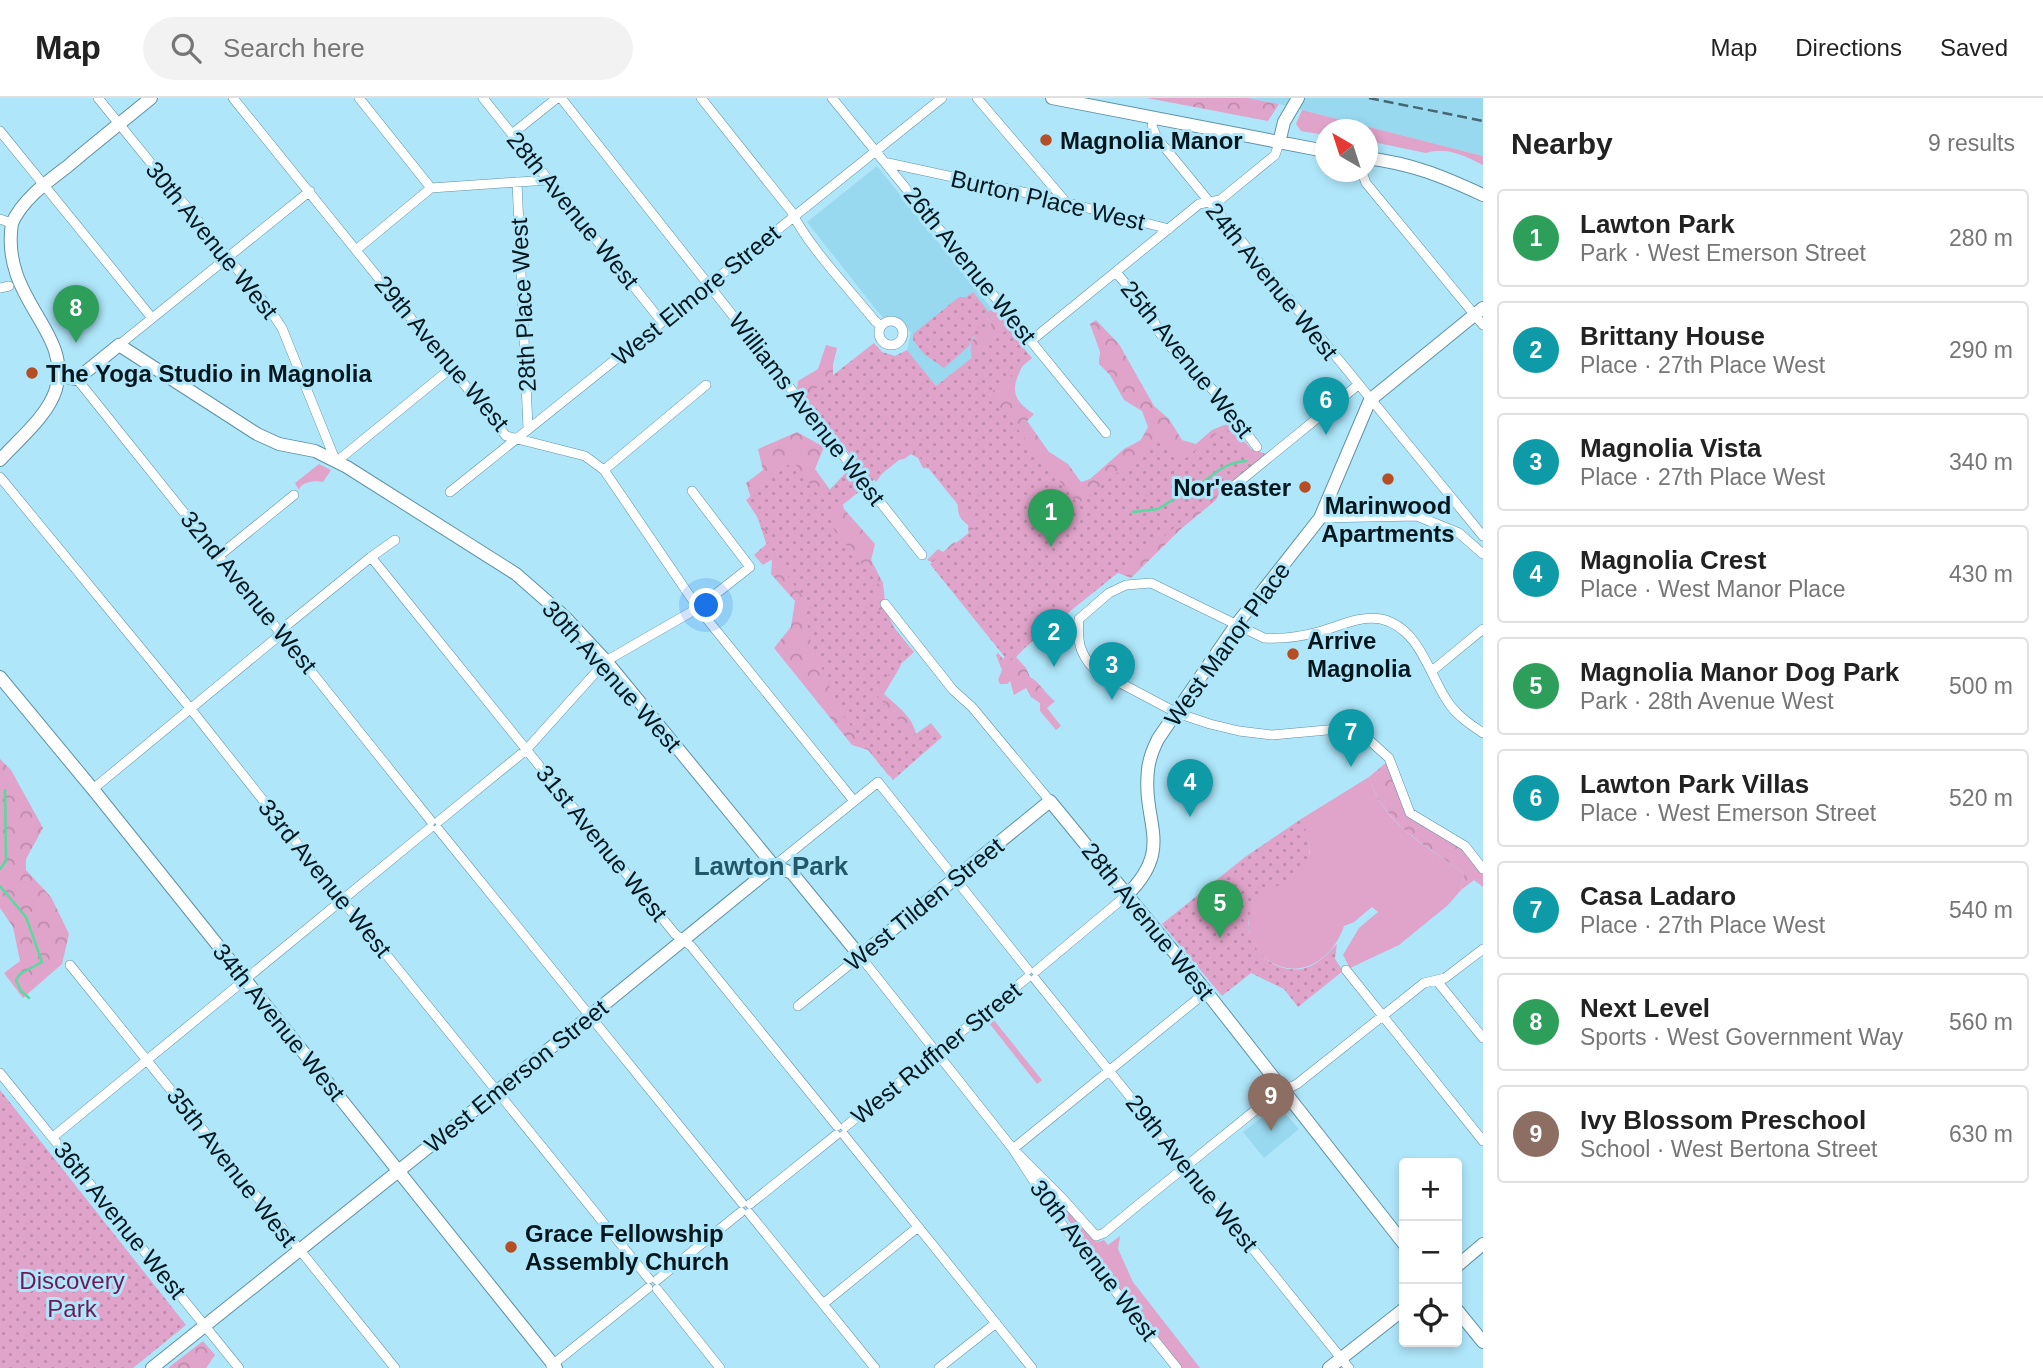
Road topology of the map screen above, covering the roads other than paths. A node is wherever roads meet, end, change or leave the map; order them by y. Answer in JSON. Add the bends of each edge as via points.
{"nodes":[{"id":1,"x":98,"y":98,"type":"edge"},
{"id":2,"x":151,"y":98,"type":"edge"},
{"id":3,"x":233,"y":98,"type":"edge"},
{"id":4,"x":359,"y":98,"type":"edge"},
{"id":5,"x":483,"y":98,"type":"edge"},
{"id":6,"x":559,"y":98,"type":"edge"},
{"id":7,"x":701,"y":98,"type":"edge"},
{"id":8,"x":832,"y":98,"type":"edge"},
{"id":9,"x":942,"y":98,"type":"edge"},
{"id":10,"x":977,"y":98,"type":"edge"},
{"id":11,"x":1052,"y":98,"type":"edge"},
{"id":12,"x":1298,"y":98,"type":"edge"},
{"id":13,"x":1154,"y":118,"type":"junction"},
{"id":14,"x":119,"y":124,"type":"junction"},
{"id":15,"x":0,"y":131,"type":"edge"},
{"id":16,"x":512,"y":134,"type":"junction"},
{"id":17,"x":1279,"y":143,"type":"junction"},
{"id":18,"x":1315,"y":148,"type":"edge"},
{"id":19,"x":876,"y":151,"type":"junction"},
{"id":20,"x":1378,"y":159,"type":"edge"},
{"id":21,"x":887,"y":162,"type":"junction"},
{"id":22,"x":548,"y":180,"type":"junction"},
{"id":23,"x":517,"y":182,"type":"junction"},
{"id":24,"x":1366,"y":182,"type":"edge"},
{"id":25,"x":44,"y":185,"type":"junction"},
{"id":26,"x":431,"y":188,"type":"junction"},
{"id":27,"x":310,"y":191,"type":"junction"},
{"id":28,"x":1483,"y":195,"type":"edge"},
{"id":29,"x":1066,"y":202,"type":"junction"},
{"id":30,"x":1208,"y":202,"type":"junction"},
{"id":31,"x":794,"y":217,"type":"junction"},
{"id":32,"x":6,"y":221,"type":"edge"},
{"id":33,"x":1169,"y":229,"type":"junction"},
{"id":34,"x":356,"y":250,"type":"junction"},
{"id":35,"x":227,"y":257,"type":"junction"},
{"id":36,"x":1116,"y":272,"type":"junction"},
{"id":37,"x":709,"y":286,"type":"junction"},
{"id":38,"x":4,"y":287,"type":"edge"},
{"id":39,"x":1480,"y":316,"type":"edge"},
{"id":40,"x":152,"y":318,"type":"junction"},
{"id":41,"x":662,"y":322,"type":"junction"},
{"id":42,"x":881,"y":326,"type":"dead end"},
{"id":43,"x":1032,"y":340,"type":"junction"},
{"id":44,"x":119,"y":345,"type":"junction"},
{"id":45,"x":450,"y":369,"type":"junction"},
{"id":46,"x":58,"y":376,"type":"junction"},
{"id":47,"x":77,"y":379,"type":"junction"},
{"id":48,"x":706,"y":385,"type":"dead end"},
{"id":49,"x":1358,"y":385,"type":"junction"},
{"id":50,"x":1370,"y":400,"type":"junction"},
{"id":51,"x":528,"y":428,"type":"junction"},
{"id":52,"x":1106,"y":433,"type":"dead end"},
{"id":53,"x":516,"y":439,"type":"junction"},
{"id":54,"x":1257,"y":447,"type":"dead end"},
{"id":55,"x":0,"y":460,"type":"edge"},
{"id":56,"x":336,"y":462,"type":"junction"},
{"id":57,"x":604,"y":470,"type":"junction"},
{"id":58,"x":0,"y":477,"type":"edge"},
{"id":59,"x":1229,"y":490,"type":"dead end"},
{"id":60,"x":692,"y":491,"type":"dead end"},
{"id":61,"x":450,"y":492,"type":"dead end"},
{"id":62,"x":294,"y":495,"type":"dead end"},
{"id":63,"x":1320,"y":518,"type":"junction"},
{"id":64,"x":1483,"y":536,"type":"edge"},
{"id":65,"x":395,"y":540,"type":"dead end"},
{"id":66,"x":220,"y":555,"type":"junction"},
{"id":67,"x":922,"y":555,"type":"dead end"},
{"id":68,"x":1482,"y":556,"type":"edge"},
{"id":69,"x":371,"y":557,"type":"junction"},
{"id":70,"x":885,"y":604,"type":"dead end"},
{"id":71,"x":698,"y":608,"type":"junction"},
{"id":72,"x":1237,"y":625,"type":"junction"},
{"id":73,"x":1483,"y":629,"type":"edge"},
{"id":74,"x":281,"y":632,"type":"junction"},
{"id":75,"x":606,"y":661,"type":"junction"},
{"id":76,"x":1432,"y":671,"type":"junction"},
{"id":77,"x":0,"y":677,"type":"edge"},
{"id":78,"x":190,"y":708,"type":"junction"},
{"id":79,"x":1177,"y":713,"type":"junction"},
{"id":80,"x":1483,"y":733,"type":"edge"},
{"id":81,"x":526,"y":750,"type":"junction"},
{"id":82,"x":878,"y":782,"type":"joint"},
{"id":83,"x":93,"y":789,"type":"junction"},
{"id":84,"x":854,"y":801,"type":"junction"},
{"id":85,"x":1051,"y":801,"type":"junction"},
{"id":86,"x":434,"y":825,"type":"junction"},
{"id":87,"x":774,"y":866,"type":"junction"},
{"id":88,"x":1483,"y":869,"type":"edge"},
{"id":89,"x":955,"y":879,"type":"junction"},
{"id":90,"x":1127,"y":895,"type":"junction"},
{"id":91,"x":342,"y":900,"type":"junction"},
{"id":92,"x":683,"y":940,"type":"junction"},
{"id":93,"x":1483,"y":949,"type":"edge"},
{"id":94,"x":860,"y":956,"type":"junction"},
{"id":95,"x":70,"y":965,"type":"dead end"},
{"id":96,"x":1346,"y":970,"type":"dead end"},
{"id":97,"x":1032,"y":975,"type":"junction"},
{"id":98,"x":245,"y":979,"type":"junction"},
{"id":99,"x":1437,"y":981,"type":"junction"},
{"id":100,"x":1206,"y":992,"type":"junction"},
{"id":101,"x":798,"y":1006,"type":"dead end"},
{"id":102,"x":589,"y":1016,"type":"junction"},
{"id":103,"x":1382,"y":1016,"type":"junction"},
{"id":104,"x":1483,"y":1038,"type":"edge"},
{"id":105,"x":936,"y":1052,"type":"junction"},
{"id":106,"x":148,"y":1059,"type":"junction"},
{"id":107,"x":1109,"y":1071,"type":"junction"},
{"id":108,"x":0,"y":1073,"type":"edge"},
{"id":109,"x":1283,"y":1090,"type":"junction"},
{"id":110,"x":498,"y":1091,"type":"junction"},
{"id":111,"x":840,"y":1131,"type":"junction"},
{"id":112,"x":53,"y":1137,"type":"junction"},
{"id":113,"x":1483,"y":1141,"type":"edge"},
{"id":114,"x":1013,"y":1149,"type":"junction"},
{"id":115,"x":1187,"y":1166,"type":"junction"},
{"id":116,"x":399,"y":1171,"type":"junction"},
{"id":117,"x":746,"y":1208,"type":"junction"},
{"id":118,"x":918,"y":1227,"type":"junction"},
{"id":119,"x":1399,"y":1238,"type":"edge"},
{"id":120,"x":1483,"y":1244,"type":"edge"},
{"id":121,"x":299,"y":1251,"type":"junction"},
{"id":122,"x":1462,"y":1262,"type":"edge"},
{"id":123,"x":652,"y":1284,"type":"junction"},
{"id":124,"x":823,"y":1304,"type":"junction"},
{"id":125,"x":1399,"y":1314,"type":"edge"},
{"id":126,"x":1462,"y":1316,"type":"edge"},
{"id":127,"x":996,"y":1323,"type":"junction"},
{"id":128,"x":205,"y":1326,"type":"junction"},
{"id":129,"x":1483,"y":1342,"type":"edge"},
{"id":130,"x":1345,"y":1363,"type":"edge"},
{"id":131,"x":553,"y":1367,"type":"edge"},
{"id":132,"x":152,"y":1368,"type":"edge"},
{"id":133,"x":239,"y":1368,"type":"edge"},
{"id":134,"x":395,"y":1368,"type":"edge"},
{"id":135,"x":720,"y":1368,"type":"edge"},
{"id":136,"x":875,"y":1368,"type":"edge"},
{"id":137,"x":939,"y":1368,"type":"edge"},
{"id":138,"x":1032,"y":1368,"type":"edge"},
{"id":139,"x":1177,"y":1368,"type":"edge"},
{"id":140,"x":1329,"y":1368,"type":"edge"}],
"edges":[{"from":1,"to":14,"type":"street","name":"30th Avenue West"},
{"from":2,"to":14,"type":"street"},
{"from":3,"to":27,"type":"street","name":"29th Avenue West"},
{"from":4,"to":26,"type":"street"},
{"from":5,"to":16,"type":"street","name":"28th Avenue West"},
{"from":6,"to":16,"type":"street"},
{"from":6,"to":37,"type":"street","name":"Williams Avenue West"},
{"from":7,"to":31,"type":"street"},
{"from":8,"to":19,"type":"street","name":"26th Avenue West"},
{"from":9,"to":19,"type":"street","name":"West Elmore Street"},
{"from":10,"to":29,"type":"street"},
{"from":11,"to":13,"type":"street"},
{"from":12,"to":17,"type":"street","via":[[1284,122]]},
{"from":13,"to":17,"type":"street"},
{"from":13,"to":30,"type":"street","name":"24th Avenue West","via":[[1157,138]]},
{"from":14,"to":25,"type":"street"},
{"from":14,"to":35,"type":"street","name":"30th Avenue West"},
{"from":15,"to":25,"type":"street"},
{"from":16,"to":22,"type":"street","name":"28th Avenue West"},
{"from":17,"to":18,"type":"street"},
{"from":17,"to":30,"type":"street","via":[[1275,155],[1220,200]]},
{"from":19,"to":21,"type":"street","name":"26th Avenue West"},
{"from":19,"to":31,"type":"street","name":"West Elmore Street"},
{"from":20,"to":28,"type":"street","via":[[1422,169]]},
{"from":21,"to":29,"type":"street","name":"Burton Place West"},
{"from":21,"to":43,"type":"street","name":"26th Avenue West"},
{"from":22,"to":23,"type":"street"},
{"from":22,"to":41,"type":"street","name":"28th Avenue West"},
{"from":23,"to":26,"type":"street"},
{"from":23,"to":51,"type":"street","name":"28th Place West"},
{"from":24,"to":39,"type":"street"},
{"from":25,"to":32,"type":"street"},
{"from":25,"to":40,"type":"street"},
{"from":26,"to":34,"type":"street"},
{"from":27,"to":34,"type":"street","name":"29th Avenue West"},
{"from":27,"to":35,"type":"street"},
{"from":29,"to":33,"type":"street","name":"Burton Place West"},
{"from":30,"to":33,"type":"street"},
{"from":30,"to":49,"type":"street","name":"24th Avenue West"},
{"from":31,"to":37,"type":"street","name":"West Elmore Street"},
{"from":31,"to":42,"type":"street"},
{"from":32,"to":38,"type":"street"},
{"from":33,"to":36,"type":"street"},
{"from":34,"to":45,"type":"street","name":"29th Avenue West"},
{"from":35,"to":40,"type":"street"},
{"from":35,"to":56,"type":"street","name":"30th Avenue West","via":[[282,328]]},
{"from":36,"to":43,"type":"street"},
{"from":36,"to":54,"type":"street","name":"25th Avenue West","via":[[1182,361],[1213,390]]},
{"from":37,"to":41,"type":"street","name":"West Elmore Street"},
{"from":37,"to":67,"type":"street","name":"Williams Avenue West"},
{"from":38,"to":46,"type":"street","via":[[49,345]]},
{"from":39,"to":50,"type":"street"},
{"from":40,"to":44,"type":"street"},
{"from":41,"to":51,"type":"street","name":"West Elmore Street"},
{"from":43,"to":52,"type":"street","name":"26th Avenue West"},
{"from":44,"to":47,"type":"street"},
{"from":44,"to":56,"type":"street","via":[[257,434]]},
{"from":45,"to":53,"type":"street","name":"29th Avenue West","via":[[506,436]]},
{"from":45,"to":56,"type":"street"},
{"from":46,"to":47,"type":"street"},
{"from":46,"to":55,"type":"street","via":[[49,403]]},
{"from":47,"to":66,"type":"street","name":"32nd Avenue West"},
{"from":48,"to":57,"type":"street"},
{"from":49,"to":50,"type":"street","name":"24th Avenue West"},
{"from":49,"to":59,"type":"street"},
{"from":50,"to":63,"type":"street","name":"West Manor Place"},
{"from":50,"to":64,"type":"street","name":"24th Avenue West"},
{"from":51,"to":53,"type":"street","name":"West Elmore Street"},
{"from":53,"to":57,"type":"street","name":"29th Avenue West","via":[[585,456]]},
{"from":53,"to":61,"type":"street","name":"West Elmore Street"},
{"from":56,"to":75,"type":"street","name":"30th Avenue West","via":[[516,574]]},
{"from":57,"to":71,"type":"street","name":"29th Avenue West"},
{"from":58,"to":78,"type":"street","name":"33rd Avenue West"},
{"from":60,"to":71,"type":"street","via":[[750,567]]},
{"from":62,"to":66,"type":"street"},
{"from":63,"to":68,"type":"street","via":[[1418,516],[1459,534]]},
{"from":63,"to":72,"type":"street","name":"West Manor Place"},
{"from":65,"to":69,"type":"street"},
{"from":66,"to":74,"type":"street","name":"32nd Avenue West"},
{"from":69,"to":74,"type":"street"},
{"from":69,"to":81,"type":"street","name":"31st Avenue West"},
{"from":70,"to":85,"type":"street","name":"28th Avenue West"},
{"from":71,"to":75,"type":"street"},
{"from":71,"to":84,"type":"street","name":"29th Avenue West"},
{"from":72,"to":76,"type":"street","via":[[1264,638],[1278,639],[1346,622],[1380,619],[1409,636]]},
{"from":72,"to":79,"type":"street","name":"West Manor Place"},
{"from":72,"to":79,"type":"street","via":[[1151,583],[1126,585],[1079,619],[1079,646],[1094,669]]},
{"from":73,"to":76,"type":"street"},
{"from":74,"to":78,"type":"street"},
{"from":74,"to":86,"type":"street","name":"32nd Avenue West"},
{"from":75,"to":81,"type":"street"},
{"from":75,"to":87,"type":"street","name":"30th Avenue West"},
{"from":76,"to":80,"type":"street","via":[[1451,707]]},
{"from":77,"to":83,"type":"street","name":"34th Avenue West"},
{"from":78,"to":83,"type":"street"},
{"from":78,"to":91,"type":"street","name":"33rd Avenue West"},
{"from":79,"to":88,"type":"street","via":[[1239,731],[1272,735],[1338,729],[1368,739],[1389,758],[1410,813],[1465,846]]},
{"from":79,"to":90,"type":"street","name":"West Manor Place","via":[[1150,756],[1147,781],[1153,856],[1140,883]]},
{"from":81,"to":86,"type":"street"},
{"from":81,"to":92,"type":"street","name":"31st Avenue West"},
{"from":82,"to":84,"type":"street","name":"West Emerson Street"},
{"from":82,"to":89,"type":"street","name":"29th Avenue West"},
{"from":83,"to":98,"type":"street","name":"34th Avenue West"},
{"from":84,"to":87,"type":"street","name":"West Emerson Street"},
{"from":85,"to":89,"type":"street","name":"West Tilden Street"},
{"from":85,"to":90,"type":"street","name":"28th Avenue West"},
{"from":86,"to":91,"type":"street"},
{"from":86,"to":102,"type":"street","name":"32nd Avenue West"},
{"from":87,"to":92,"type":"street","name":"West Emerson Street"},
{"from":87,"to":94,"type":"street","name":"30th Avenue West","via":[[792,873]]},
{"from":89,"to":94,"type":"street","name":"West Tilden Street"},
{"from":89,"to":97,"type":"street","name":"29th Avenue West"},
{"from":90,"to":97,"type":"street","name":"West Ruffner Street"},
{"from":90,"to":100,"type":"street","name":"28th Avenue West"},
{"from":91,"to":98,"type":"street"},
{"from":91,"to":110,"type":"street","name":"33rd Avenue West"},
{"from":92,"to":102,"type":"street","name":"West Emerson Street"},
{"from":92,"to":111,"type":"street","name":"31st Avenue West"},
{"from":93,"to":99,"type":"street"},
{"from":94,"to":101,"type":"street","name":"West Tilden Street"},
{"from":94,"to":105,"type":"street","name":"30th Avenue West"},
{"from":95,"to":106,"type":"street","name":"35th Avenue West"},
{"from":96,"to":103,"type":"street"},
{"from":97,"to":105,"type":"street","name":"West Ruffner Street"},
{"from":97,"to":107,"type":"street","name":"29th Avenue West"},
{"from":98,"to":106,"type":"street"},
{"from":98,"to":116,"type":"street","name":"34th Avenue West"},
{"from":99,"to":103,"type":"street","via":[[1424,983]]},
{"from":99,"to":104,"type":"street"},
{"from":100,"to":107,"type":"street"},
{"from":100,"to":109,"type":"street","name":"28th Avenue West"},
{"from":102,"to":110,"type":"street","name":"West Emerson Street"},
{"from":102,"to":117,"type":"street","name":"32nd Avenue West"},
{"from":103,"to":109,"type":"street","via":[[1297,1084]]},
{"from":103,"to":113,"type":"street"},
{"from":105,"to":111,"type":"street","name":"West Ruffner Street"},
{"from":105,"to":114,"type":"street","name":"30th Avenue West"},
{"from":106,"to":112,"type":"street"},
{"from":106,"to":121,"type":"street","name":"35th Avenue West"},
{"from":107,"to":114,"type":"street"},
{"from":107,"to":115,"type":"street","name":"29th Avenue West"},
{"from":108,"to":112,"type":"street","name":"36th Avenue West"},
{"from":109,"to":115,"type":"street"},
{"from":109,"to":119,"type":"street","name":"28th Avenue West"},
{"from":110,"to":116,"type":"street","name":"West Emerson Street"},
{"from":110,"to":123,"type":"street","name":"33rd Avenue West"},
{"from":111,"to":117,"type":"street","name":"West Ruffner Street"},
{"from":111,"to":118,"type":"street","name":"31st Avenue West"},
{"from":112,"to":128,"type":"street","name":"36th Avenue West"},
{"from":114,"to":115,"type":"street","name":"30th Avenue West","via":[[1096,1236]]},
{"from":114,"to":139,"type":"street","name":"30th Avenue West","via":[[1061,1223]]},
{"from":115,"to":130,"type":"street","name":"29th Avenue West"},
{"from":116,"to":121,"type":"street","name":"West Emerson Street"},
{"from":116,"to":131,"type":"street","name":"34th Avenue West"},
{"from":117,"to":123,"type":"street","name":"West Ruffner Street"},
{"from":117,"to":124,"type":"street","name":"32nd Avenue West"},
{"from":118,"to":124,"type":"street"},
{"from":118,"to":127,"type":"street","name":"31st Avenue West"},
{"from":120,"to":122,"type":"street"},
{"from":121,"to":128,"type":"street","name":"West Emerson Street"},
{"from":121,"to":134,"type":"street","name":"35th Avenue West"},
{"from":123,"to":131,"type":"street","name":"West Ruffner Street"},
{"from":123,"to":135,"type":"street","name":"33rd Avenue West"},
{"from":124,"to":136,"type":"street","name":"32nd Avenue West"},
{"from":125,"to":130,"type":"street"},
{"from":126,"to":129,"type":"street"},
{"from":127,"to":137,"type":"street"},
{"from":127,"to":138,"type":"street","name":"31st Avenue West"},
{"from":128,"to":132,"type":"street","name":"West Emerson Street"},
{"from":128,"to":133,"type":"street","name":"36th Avenue West"},
{"from":130,"to":140,"type":"street"}]}
